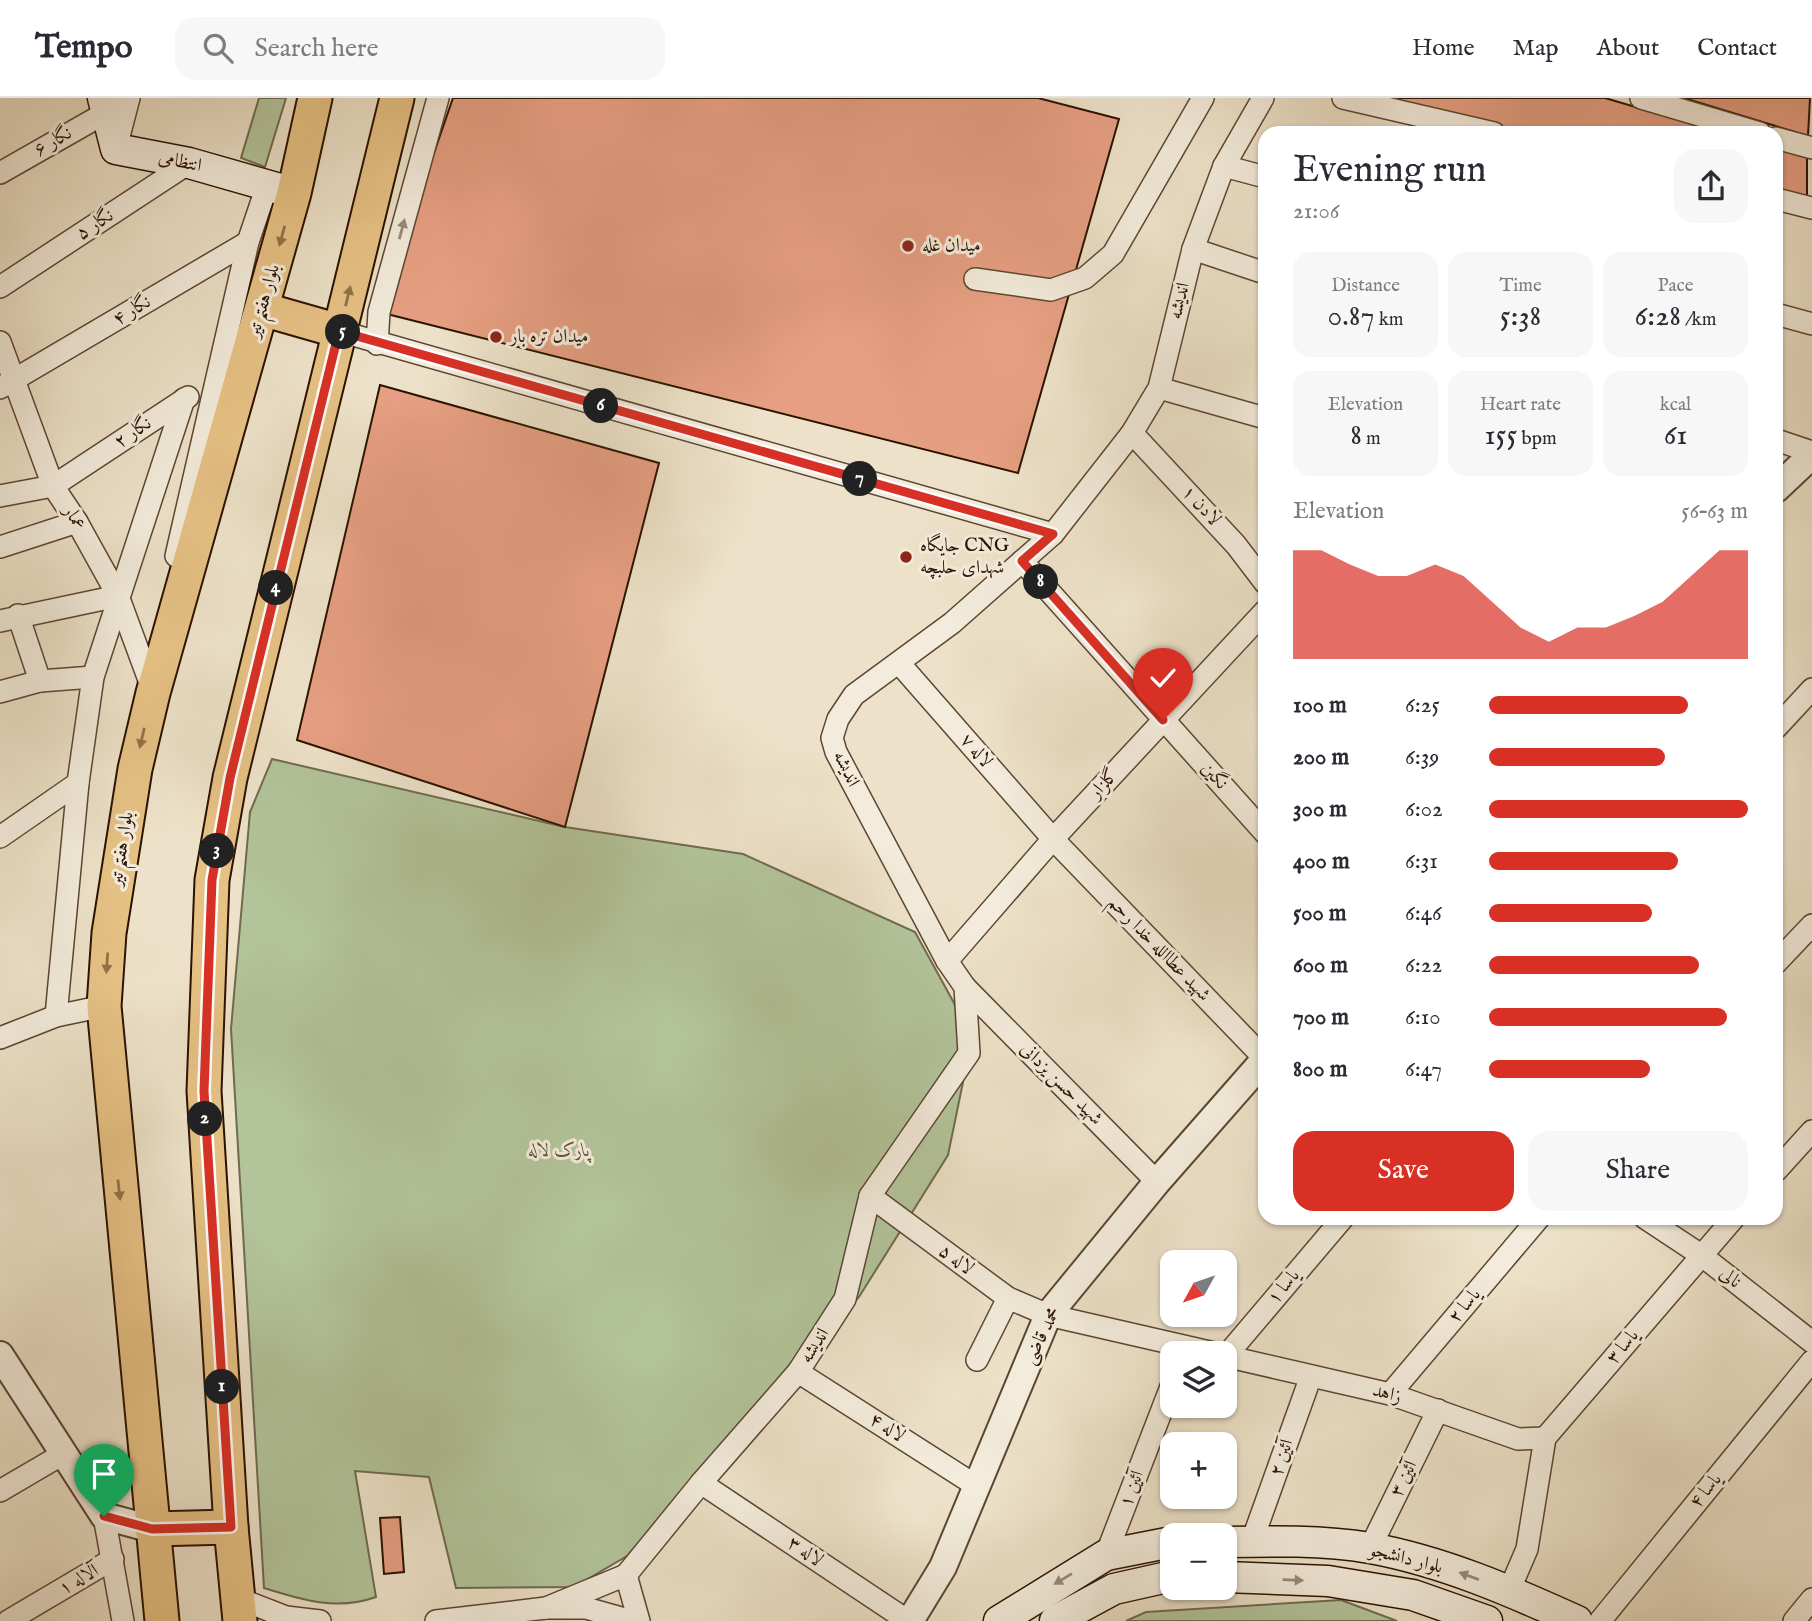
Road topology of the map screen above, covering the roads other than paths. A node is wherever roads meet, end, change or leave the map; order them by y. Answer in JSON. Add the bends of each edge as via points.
{"nodes":[{"id":1,"x":315,"y":98,"type":"edge"},
{"id":2,"x":397,"y":98,"type":"edge"},
{"id":3,"x":438,"y":98,"type":"edge"},
{"id":4,"x":1203,"y":98,"type":"edge"},
{"id":5,"x":1263,"y":98,"type":"edge"},
{"id":6,"x":1343,"y":98,"type":"edge"},
{"id":7,"x":1641,"y":98,"type":"edge"},
{"id":8,"x":113,"y":103,"type":"edge"},
{"id":9,"x":1445,"y":126,"type":"edge"},
{"id":10,"x":1736,"y":126,"type":"edge"},
{"id":11,"x":1783,"y":140,"type":"edge"},
{"id":12,"x":1812,"y":148,"type":"edge"},
{"id":13,"x":189,"y":163,"type":"junction"},
{"id":14,"x":1224,"y":166,"type":"junction"},
{"id":15,"x":0,"y":173,"type":"edge"},
{"id":16,"x":1258,"y":175,"type":"edge"},
{"id":17,"x":281,"y":188,"type":"junction"},
{"id":18,"x":1783,"y":201,"type":"edge"},
{"id":19,"x":1812,"y":208,"type":"edge"},
{"id":20,"x":248,"y":242,"type":"junction"},
{"id":21,"x":1193,"y":249,"type":"junction"},
{"id":22,"x":1258,"y":271,"type":"edge"},
{"id":23,"x":975,"y":279,"type":"dead end"},
{"id":24,"x":0,"y":287,"type":"edge"},
{"id":25,"x":262,"y":309,"type":"junction"},
{"id":26,"x":1783,"y":316,"type":"edge"},
{"id":27,"x":1812,"y":324,"type":"edge"},
{"id":28,"x":339,"y":331,"type":"junction"},
{"id":29,"x":0,"y":342,"type":"edge"},
{"id":30,"x":376,"y":344,"type":"junction"},
{"id":31,"x":8,"y":384,"type":"edge"},
{"id":32,"x":215,"y":384,"type":"junction"},
{"id":33,"x":1159,"y":387,"type":"junction"},
{"id":34,"x":184,"y":399,"type":"junction"},
{"id":35,"x":1258,"y":416,"type":"edge"},
{"id":36,"x":1132,"y":433,"type":"junction"},
{"id":37,"x":1783,"y":443,"type":"edge"},
{"id":38,"x":1812,"y":454,"type":"edge"},
{"id":39,"x":1783,"y":482,"type":"edge"},
{"id":40,"x":53,"y":486,"type":"junction"},
{"id":41,"x":0,"y":496,"type":"edge"},
{"id":42,"x":78,"y":522,"type":"junction"},
{"id":43,"x":1053,"y":534,"type":"junction"},
{"id":44,"x":0,"y":547,"type":"edge"},
{"id":45,"x":1022,"y":561,"type":"junction"},
{"id":46,"x":1258,"y":574,"type":"edge"},
{"id":47,"x":118,"y":596,"type":"junction"},
{"id":48,"x":9,"y":618,"type":"edge"},
{"id":49,"x":1258,"y":618,"type":"edge"},
{"id":50,"x":899,"y":663,"type":"junction"},
{"id":51,"x":93,"y":677,"type":"junction"},
{"id":52,"x":40,"y":681,"type":"junction"},
{"id":53,"x":151,"y":683,"type":"junction"},
{"id":54,"x":1812,"y":688,"type":"edge"},
{"id":55,"x":0,"y":692,"type":"edge"},
{"id":56,"x":1163,"y":720,"type":"junction"},
{"id":57,"x":1783,"y":720,"type":"edge"},
{"id":58,"x":78,"y":783,"type":"junction"},
{"id":59,"x":1258,"y":825,"type":"edge"},
{"id":60,"x":0,"y":837,"type":"edge"},
{"id":61,"x":1053,"y":839,"type":"junction"},
{"id":62,"x":1812,"y":925,"type":"edge"},
{"id":63,"x":1783,"y":956,"type":"edge"},
{"id":64,"x":947,"y":961,"type":"junction"},
{"id":65,"x":965,"y":987,"type":"junction"},
{"id":66,"x":104,"y":1006,"type":"junction"},
{"id":67,"x":56,"y":1016,"type":"junction"},
{"id":68,"x":0,"y":1038,"type":"edge"},
{"id":69,"x":1258,"y":1052,"type":"edge"},
{"id":70,"x":1258,"y":1067,"type":"edge"},
{"id":71,"x":1812,"y":1131,"type":"edge"},
{"id":72,"x":1783,"y":1163,"type":"edge"},
{"id":73,"x":1157,"y":1182,"type":"junction"},
{"id":74,"x":870,"y":1196,"type":"junction"},
{"id":75,"x":1337,"y":1225,"type":"edge"},
{"id":76,"x":1533,"y":1225,"type":"edge"},
{"id":77,"x":1656,"y":1225,"type":"edge"},
{"id":78,"x":1728,"y":1225,"type":"edge"},
{"id":79,"x":1701,"y":1255,"type":"junction"},
{"id":80,"x":1008,"y":1298,"type":"junction"},
{"id":81,"x":1048,"y":1315,"type":"junction"},
{"id":82,"x":1234,"y":1341,"type":"edge"},
{"id":83,"x":1812,"y":1342,"type":"edge"},
{"id":84,"x":1160,"y":1343,"type":"edge"},
{"id":85,"x":0,"y":1354,"type":"edge"},
{"id":86,"x":1237,"y":1359,"type":"edge"},
{"id":87,"x":977,"y":1360,"type":"dead end"},
{"id":88,"x":1812,"y":1361,"type":"edge"},
{"id":89,"x":798,"y":1372,"type":"junction"},
{"id":90,"x":1311,"y":1376,"type":"junction"},
{"id":91,"x":1390,"y":1394,"type":"junction"},
{"id":92,"x":1438,"y":1409,"type":"junction"},
{"id":93,"x":1160,"y":1415,"type":"edge"},
{"id":94,"x":1545,"y":1438,"type":"junction"},
{"id":95,"x":62,"y":1454,"type":"junction"},
{"id":96,"x":701,"y":1483,"type":"junction"},
{"id":97,"x":975,"y":1485,"type":"junction"},
{"id":98,"x":0,"y":1491,"type":"edge"},
{"id":99,"x":104,"y":1516,"type":"junction"},
{"id":100,"x":231,"y":1527,"type":"junction"},
{"id":101,"x":152,"y":1529,"type":"junction"},
{"id":102,"x":1239,"y":1541,"type":"edge"},
{"id":103,"x":1160,"y":1544,"type":"edge"},
{"id":104,"x":1370,"y":1548,"type":"junction"},
{"id":105,"x":1106,"y":1555,"type":"junction"},
{"id":106,"x":113,"y":1559,"type":"junction"},
{"id":107,"x":626,"y":1575,"type":"junction"},
{"id":108,"x":1237,"y":1577,"type":"edge"},
{"id":109,"x":1160,"y":1579,"type":"edge"},
{"id":110,"x":1509,"y":1591,"type":"junction"},
{"id":111,"x":1812,"y":1599,"type":"edge"},
{"id":112,"x":546,"y":1608,"type":"junction"},
{"id":113,"x":239,"y":1609,"type":"edge"},
{"id":114,"x":8,"y":1621,"type":"edge"},
{"id":115,"x":122,"y":1621,"type":"edge"},
{"id":116,"x":162,"y":1621,"type":"edge"},
{"id":117,"x":320,"y":1621,"type":"edge"},
{"id":118,"x":436,"y":1621,"type":"edge"},
{"id":119,"x":632,"y":1621,"type":"edge"},
{"id":120,"x":639,"y":1621,"type":"edge"},
{"id":121,"x":909,"y":1621,"type":"edge"},
{"id":122,"x":999,"y":1621,"type":"edge"},
{"id":123,"x":1055,"y":1621,"type":"edge"},
{"id":124,"x":1486,"y":1621,"type":"edge"},
{"id":125,"x":1577,"y":1621,"type":"edge"},
{"id":126,"x":1600,"y":1621,"type":"edge"},
{"id":127,"x":1794,"y":1621,"type":"edge"}],
"edges":[{"from":1,"to":17,"type":"main road","name":"بلوار هفتم تیر"},
{"from":28,"to":2,"type":"main road","one_way":true},
{"from":30,"to":3,"type":"street","one_way":true,"via":[[379,312]]},
{"from":4,"to":23,"type":"street","via":[[1113,254],[1085,278],[1051,290]]},
{"from":5,"to":14,"type":"street","name":"اندیشه"},
{"from":6,"to":9,"type":"street"},
{"from":7,"to":10,"type":"street"},
{"from":8,"to":13,"type":"main road","name":"انتظامی","via":[[116,149]]},
{"from":8,"to":15,"type":"street","name":"نگار ۶"},
{"from":11,"to":12,"type":"street"},
{"from":13,"to":17,"type":"main road","name":"انتظامی"},
{"from":13,"to":24,"type":"street","name":"نگار ۵"},
{"from":14,"to":16,"type":"street"},
{"from":14,"to":21,"type":"street","name":"اندیشه"},
{"from":17,"to":20,"type":"street"},
{"from":17,"to":25,"type":"main road","name":"بلوار هفتم تیر","one_way":true},
{"from":18,"to":19,"type":"street"},
{"from":20,"to":31,"type":"street","name":"نگار ۴"},
{"from":20,"to":32,"type":"street"},
{"from":21,"to":22,"type":"street"},
{"from":21,"to":33,"type":"street","name":"اندیشه"},
{"from":25,"to":28,"type":"main road"},
{"from":25,"to":53,"type":"main road","name":"بلوار هفتم تیر"},
{"from":26,"to":27,"type":"street"},
{"from":28,"to":30,"type":"street"},
{"from":28,"to":100,"type":"main road","via":[[230,778],[212,880],[204,1091]]},
{"from":29,"to":31,"type":"street","name":"عمار"},
{"from":30,"to":43,"type":"street"},
{"from":31,"to":40,"type":"street","name":"عمار"},
{"from":32,"to":34,"type":"street","name":"نگار ۲"},
{"from":32,"to":53,"type":"street"},
{"from":33,"to":35,"type":"street"},
{"from":33,"to":36,"type":"street","name":"اندیشه"},
{"from":34,"to":40,"type":"street","name":"نگار ۲"},
{"from":34,"to":47,"type":"street"},
{"from":36,"to":43,"type":"street","name":"اندیشه"},
{"from":36,"to":46,"type":"street","name":"لادن ۱"},
{"from":37,"to":38,"type":"street"},
{"from":38,"to":39,"type":"street"},
{"from":40,"to":41,"type":"street"},
{"from":40,"to":42,"type":"street","name":"عمار"},
{"from":42,"to":44,"type":"street"},
{"from":42,"to":47,"type":"street","name":"عمار"},
{"from":43,"to":45,"type":"street","name":"اندیشه"},
{"from":45,"to":50,"type":"street","name":"اندیشه"},
{"from":45,"to":56,"type":"street","name":"نگین"},
{"from":47,"to":48,"type":"street"},
{"from":47,"to":51,"type":"street"},
{"from":47,"to":53,"type":"street","name":"عمار"},
{"from":48,"to":52,"type":"street"},
{"from":49,"to":56,"type":"street","name":"گلزار"},
{"from":50,"to":61,"type":"street","name":"لاله ۷"},
{"from":50,"to":64,"type":"street","name":"اندیشه","via":[[854,695],[832,738]]},
{"from":51,"to":52,"type":"street"},
{"from":51,"to":58,"type":"street"},
{"from":52,"to":55,"type":"street"},
{"from":53,"to":66,"type":"main road","name":"بلوار هفتم تیر","one_way":true,"via":[[111,919]]},
{"from":54,"to":57,"type":"street"},
{"from":56,"to":59,"type":"street","name":"نگین"},
{"from":56,"to":61,"type":"street","name":"گلزار"},
{"from":58,"to":60,"type":"street"},
{"from":58,"to":67,"type":"street"},
{"from":61,"to":64,"type":"street","name":"گلزار"},
{"from":61,"to":69,"type":"street","name":"شهید عطاالله خدا رحم"},
{"from":62,"to":63,"type":"street"},
{"from":64,"to":65,"type":"street","name":"اندیشه"},
{"from":65,"to":73,"type":"street","name":"شهید حسن یزدانی"},
{"from":65,"to":74,"type":"street","name":"اندیشه","via":[[970,1052]]},
{"from":66,"to":67,"type":"street"},
{"from":66,"to":101,"type":"main road","name":"بلوار هفتم تیر","one_way":true},
{"from":67,"to":68,"type":"street"},
{"from":70,"to":73,"type":"street","name":"محمد قاضی"},
{"from":71,"to":72,"type":"street"},
{"from":73,"to":81,"type":"street","name":"محمد قاضی"},
{"from":74,"to":80,"type":"street","name":"لاله ۵"},
{"from":74,"to":89,"type":"street","name":"اندیشه","via":[[845,1299]]},
{"from":75,"to":82,"type":"street","name":"یاسا ۱"},
{"from":76,"to":91,"type":"street","name":"یاسا ۲"},
{"from":77,"to":79,"type":"street","name":"نالی"},
{"from":78,"to":79,"type":"street","name":"یاسا ۳"},
{"from":79,"to":83,"type":"street","name":"نالی"},
{"from":79,"to":94,"type":"street","name":"یاسا ۳"},
{"from":80,"to":81,"type":"street","name":"لاله ۵"},
{"from":80,"to":87,"type":"street"},
{"from":81,"to":84,"type":"street","name":"زاهد"},
{"from":81,"to":97,"type":"street","name":"محمد قاضی"},
{"from":85,"to":95,"type":"street"},
{"from":86,"to":90,"type":"street","name":"زاهد"},
{"from":88,"to":126,"type":"street","name":"یاسا ۴"},
{"from":89,"to":96,"type":"street","name":"اندیشه"},
{"from":89,"to":97,"type":"street","name":"لاله ۴"},
{"from":90,"to":91,"type":"street","name":"زاهد"},
{"from":90,"to":102,"type":"street","name":"آئین ۲"},
{"from":91,"to":92,"type":"street","name":"زاهد"},
{"from":92,"to":94,"type":"street","name":"زاهد","via":[[1518,1439]]},
{"from":92,"to":104,"type":"street","name":"آئین ۳"},
{"from":93,"to":105,"type":"street","name":"آئین ۱"},
{"from":94,"to":110,"type":"street","via":[[1527,1549]]},
{"from":95,"to":98,"type":"street"},
{"from":95,"to":99,"type":"street"},
{"from":96,"to":107,"type":"street","name":"اندیشه"},
{"from":96,"to":121,"type":"street","name":"لاله ۳"},
{"from":97,"to":121,"type":"street","name":"محمد قاضی","via":[[943,1567]]},
{"from":99,"to":101,"type":"street"},
{"from":99,"to":106,"type":"street"},
{"from":100,"to":101,"type":"main road"},
{"from":100,"to":113,"type":"main road"},
{"from":101,"to":116,"type":"main road","name":"بلوار هفتم تیر"},
{"from":102,"to":104,"type":"main road","name":"بلوار دانشجو"},
{"from":103,"to":105,"type":"main road"},
{"from":110,"to":104,"type":"main road","name":"بلوار دانشجو","one_way":true,"via":[[1441,1566]]},
{"from":105,"to":122,"type":"main road","one_way":true},
{"from":106,"to":114,"type":"street","name":"آلاله ۱"},
{"from":106,"to":115,"type":"street"},
{"from":107,"to":112,"type":"street"},
{"from":107,"to":120,"type":"street"},
{"from":108,"to":124,"type":"main road","name":"بلوار دانشجو","one_way":true,"via":[[1328,1581],[1413,1595]]},
{"from":109,"to":123,"type":"main road","via":[[1114,1589]]},
{"from":110,"to":125,"type":"main road","name":"بلوار دانشجو"},
{"from":111,"to":127,"type":"street"},
{"from":112,"to":118,"type":"street"},
{"from":112,"to":119,"type":"street","via":[[586,1608]]},
{"from":113,"to":117,"type":"street"}]}
